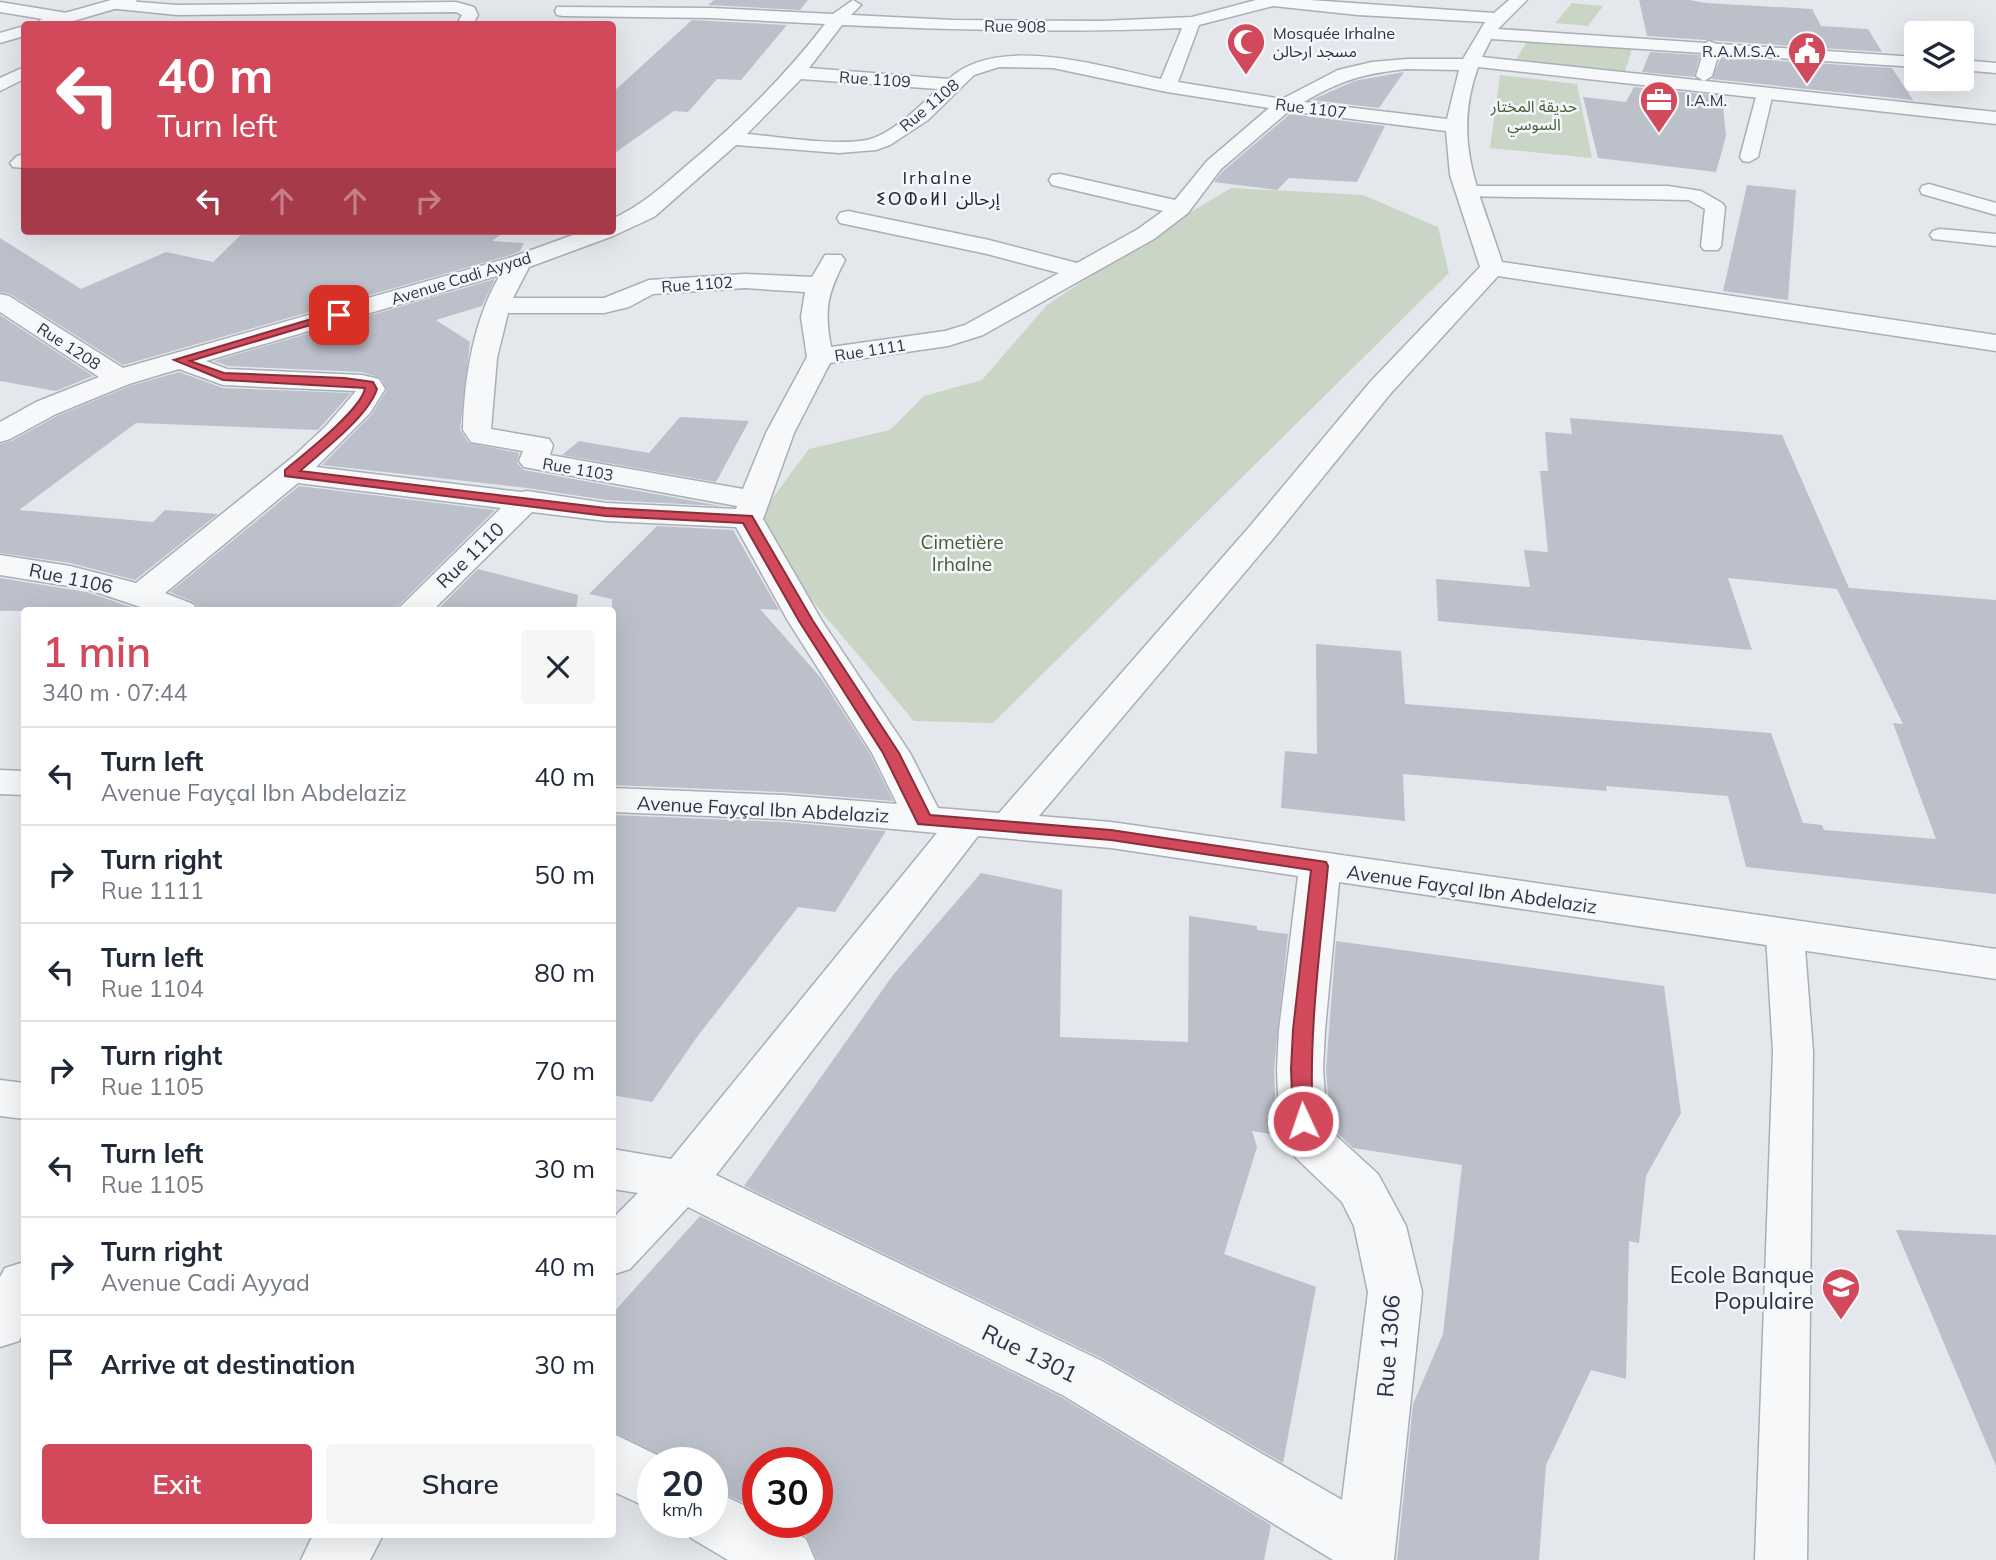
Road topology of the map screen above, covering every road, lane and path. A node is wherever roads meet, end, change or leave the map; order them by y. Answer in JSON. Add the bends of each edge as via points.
{"nodes":[{"id":1,"x":580,"y":0,"type":"edge"},
{"id":2,"x":857,"y":0,"type":"edge"},
{"id":3,"x":1275,"y":0,"type":"edge"},
{"id":4,"x":1519,"y":0,"type":"edge"},
{"id":5,"x":121,"y":2,"type":"edge"},
{"id":6,"x":1375,"y":5,"type":"edge"},
{"id":7,"x":0,"y":7,"type":"edge"},
{"id":8,"x":366,"y":8,"type":"junction"},
{"id":9,"x":1110,"y":8,"type":"dead end"},
{"id":10,"x":564,"y":11,"type":"junction"},
{"id":11,"x":66,"y":18,"type":"junction"},
{"id":12,"x":838,"y":18,"type":"junction"},
{"id":13,"x":1498,"y":18,"type":"junction"},
{"id":14,"x":56,"y":21,"type":"edge"},
{"id":15,"x":348,"y":21,"type":"edge"},
{"id":16,"x":467,"y":21,"type":"edge"},
{"id":17,"x":551,"y":21,"type":"edge"},
{"id":18,"x":1192,"y":22,"type":"junction"},
{"id":19,"x":1127,"y":25,"type":"junction"},
{"id":20,"x":1486,"y":33,"type":"junction"},
{"id":21,"x":1717,"y":42,"type":"junction"},
{"id":22,"x":1904,"y":61,"type":"edge"},
{"id":23,"x":1471,"y":63,"type":"junction"},
{"id":24,"x":1974,"y":66,"type":"edge"},
{"id":25,"x":1996,"y":68,"type":"edge"},
{"id":26,"x":0,"y":71,"type":"edge"},
{"id":27,"x":21,"y":72,"type":"edge"},
{"id":28,"x":796,"y":73,"type":"junction"},
{"id":29,"x":21,"y":74,"type":"edge"},
{"id":30,"x":1704,"y":76,"type":"dead end"},
{"id":31,"x":0,"y":85,"type":"edge"},
{"id":32,"x":955,"y":85,"type":"junction"},
{"id":33,"x":1167,"y":86,"type":"junction"},
{"id":34,"x":1765,"y":93,"type":"junction"},
{"id":35,"x":1118,"y":97,"type":"dead end"},
{"id":36,"x":1285,"y":105,"type":"junction"},
{"id":37,"x":1996,"y":118,"type":"edge"},
{"id":38,"x":1455,"y":126,"type":"junction"},
{"id":39,"x":731,"y":139,"type":"junction"},
{"id":40,"x":1749,"y":158,"type":"dead end"},
{"id":41,"x":1060,"y":180,"type":"dead end"},
{"id":42,"x":1171,"y":180,"type":"dead end"},
{"id":43,"x":1196,"y":186,"type":"junction"},
{"id":44,"x":1929,"y":190,"type":"dead end"},
{"id":45,"x":1467,"y":192,"type":"junction"},
{"id":46,"x":1180,"y":208,"type":"junction"},
{"id":47,"x":1996,"y":209,"type":"edge"},
{"id":48,"x":848,"y":218,"type":"dead end"},
{"id":49,"x":616,"y":226,"type":"edge"},
{"id":50,"x":594,"y":235,"type":"edge"},
{"id":51,"x":1940,"y":235,"type":"dead end"},
{"id":52,"x":1996,"y":240,"type":"edge"},
{"id":53,"x":1711,"y":246,"type":"dead end"},
{"id":54,"x":834,"y":260,"type":"dead end"},
{"id":55,"x":520,"y":262,"type":"junction"},
{"id":56,"x":1492,"y":268,"type":"junction"},
{"id":57,"x":1077,"y":270,"type":"junction"},
{"id":58,"x":819,"y":285,"type":"junction"},
{"id":59,"x":496,"y":305,"type":"junction"},
{"id":60,"x":7,"y":311,"type":"edge"},
{"id":61,"x":1996,"y":343,"type":"edge"},
{"id":62,"x":820,"y":357,"type":"junction"},
{"id":63,"x":179,"y":360,"type":"junction"},
{"id":64,"x":119,"y":378,"type":"junction"},
{"id":65,"x":0,"y":433,"type":"edge"},
{"id":66,"x":534,"y":461,"type":"junction"},
{"id":67,"x":290,"y":473,"type":"junction"},
{"id":68,"x":484,"y":496,"type":"junction"},
{"id":69,"x":527,"y":500,"type":"junction"},
{"id":70,"x":750,"y":510,"type":"junction"},
{"id":71,"x":0,"y":565,"type":"edge"},
{"id":72,"x":143,"y":594,"type":"junction"},
{"id":73,"x":172,"y":607,"type":"edge"},
{"id":74,"x":417,"y":607,"type":"edge"},
{"id":75,"x":0,"y":782,"type":"edge"},
{"id":76,"x":21,"y":783,"type":"edge"},
{"id":77,"x":616,"y":800,"type":"edge"},
{"id":78,"x":966,"y":824,"type":"junction"},
{"id":79,"x":1320,"y":866,"type":"junction"},
{"id":80,"x":1785,"y":935,"type":"junction"},
{"id":81,"x":1996,"y":964,"type":"edge"},
{"id":82,"x":0,"y":1098,"type":"edge"},
{"id":83,"x":21,"y":1101,"type":"edge"},
{"id":84,"x":616,"y":1170,"type":"edge"},
{"id":85,"x":682,"y":1181,"type":"junction"},
{"id":86,"x":616,"y":1250,"type":"edge"},
{"id":87,"x":21,"y":1289,"type":"edge"},
{"id":88,"x":0,"y":1324,"type":"edge"},
{"id":89,"x":616,"y":1462,"type":"edge"},
{"id":90,"x":637,"y":1474,"type":"edge"},
{"id":91,"x":728,"y":1527,"type":"edge"},
{"id":92,"x":351,"y":1538,"type":"edge"},
{"id":93,"x":1366,"y":1553,"type":"edge"},
{"id":94,"x":331,"y":1560,"type":"edge"},
{"id":95,"x":785,"y":1560,"type":"edge"},
{"id":96,"x":1781,"y":1560,"type":"edge"}],
"edges":[{"from":1,"to":10,"type":"street"},
{"from":2,"to":12,"type":"street"},
{"from":3,"to":6,"type":"street","name":"Rue 908"},
{"from":3,"to":18,"type":"street","name":"Rue 908"},
{"from":4,"to":13,"type":"street"},
{"from":5,"to":8,"type":"street","via":[[177,10]]},
{"from":5,"to":11,"type":"street"},
{"from":6,"to":13,"type":"street","name":"Rue 908"},
{"from":7,"to":11,"type":"street"},
{"from":8,"to":15,"type":"street"},
{"from":8,"to":16,"type":"street","via":[[456,7],[468,10]]},
{"from":9,"to":19,"type":"street"},
{"from":10,"to":12,"type":"street","name":"Rue 908"},
{"from":10,"to":17,"type":"street"},
{"from":11,"to":14,"type":"street"},
{"from":12,"to":19,"type":"street","name":"Rue 908"},
{"from":12,"to":28,"type":"street"},
{"from":13,"to":20,"type":"street"},
{"from":18,"to":19,"type":"street","name":"Rue 908"},
{"from":18,"to":33,"type":"street"},
{"from":20,"to":21,"type":"street"},
{"from":20,"to":23,"type":"street"},
{"from":21,"to":22,"type":"street"},
{"from":21,"to":30,"type":"lane"},
{"from":23,"to":34,"type":"street","name":"Rue 1111"},
{"from":23,"to":36,"type":"street","name":"Rue 1111","via":[[1364,68],[1329,80]]},
{"from":23,"to":38,"type":"street"},
{"from":24,"to":25,"type":"street"},
{"from":26,"to":27,"type":"street"},
{"from":28,"to":32,"type":"street","name":"Rue 1109"},
{"from":28,"to":39,"type":"street"},
{"from":29,"to":31,"type":"street"},
{"from":32,"to":33,"type":"street","name":"Rue 1108","via":[[980,66],[1025,62],[1053,63]]},
{"from":32,"to":39,"type":"street","name":"Rue 1108","via":[[903,129],[869,146]]},
{"from":33,"to":35,"type":"street"},
{"from":33,"to":36,"type":"street","name":"Rue 1107"},
{"from":34,"to":37,"type":"street","name":"Rue 1111"},
{"from":34,"to":40,"type":"lane"},
{"from":36,"to":38,"type":"street","name":"Rue 1107"},
{"from":36,"to":43,"type":"street","name":"Rue 1111","via":[[1214,164]]},
{"from":38,"to":45,"type":"street"},
{"from":39,"to":49,"type":"street","via":[[646,212]]},
{"from":41,"to":46,"type":"street"},
{"from":42,"to":43,"type":"street"},
{"from":43,"to":46,"type":"street","name":"Rue 1111"},
{"from":44,"to":47,"type":"lane"},
{"from":45,"to":53,"type":"lane","via":[[1694,195],[1715,207]]},
{"from":45,"to":56,"type":"street"},
{"from":46,"to":57,"type":"street","name":"Rue 1111","via":[[1146,234]]},
{"from":48,"to":57,"type":"street"},
{"from":50,"to":55,"type":"street","name":"Avenue Cadi Ayyad"},
{"from":51,"to":52,"type":"lane"},
{"from":54,"to":58,"type":"street"},
{"from":55,"to":59,"type":"street","name":"Rue 1103"},
{"from":55,"to":63,"type":"street","name":"Avenue Cadi Ayyad"},
{"from":56,"to":61,"type":"street"},
{"from":56,"to":78,"type":"street","via":[[1381,387],[1081,740]]},
{"from":57,"to":62,"type":"street","name":"Rue 1111","via":[[974,330]]},
{"from":58,"to":59,"type":"street","name":"Rue 1102","via":[[727,281],[649,287],[628,299],[597,306]]},
{"from":58,"to":62,"type":"street","via":[[811,311]]},
{"from":59,"to":66,"type":"street","name":"Rue 1103","via":[[481,374],[477,430],[481,436],[539,445]]},
{"from":60,"to":64,"type":"street","name":"Rue 1208"},
{"from":62,"to":70,"type":"street","name":"Rue 1111","via":[[780,433]]},
{"from":63,"to":64,"type":"street","name":"Avenue Cadi Ayyad"},
{"from":63,"to":67,"type":"street","via":[[223,377],[369,385],[368,398]]},
{"from":64,"to":65,"type":"street","name":"Avenue Cadi Ayyad"},
{"from":66,"to":68,"type":"street"},
{"from":66,"to":70,"type":"street","name":"Rue 1103"},
{"from":67,"to":68,"type":"street"},
{"from":67,"to":72,"type":"street"},
{"from":68,"to":69,"type":"street"},
{"from":69,"to":70,"type":"street","via":[[606,512]]},
{"from":69,"to":74,"type":"street","name":"Rue 1110"},
{"from":70,"to":78,"type":"street","via":[[806,621],[891,753]]},
{"from":71,"to":72,"type":"street","name":"Rue 1106"},
{"from":72,"to":73,"type":"street","name":"Rue 1106"},
{"from":75,"to":76,"type":"street"},
{"from":77,"to":78,"type":"street","name":"Avenue Fayçal Ibn Abdelaziz","via":[[783,807]]},
{"from":78,"to":79,"type":"street","name":"Avenue Fayçal Ibn Abdelaziz","via":[[1111,835]]},
{"from":78,"to":85,"type":"street"},
{"from":79,"to":80,"type":"street","name":"Avenue Fayçal Ibn Abdelaziz"},
{"from":79,"to":93,"type":"street","name":"Rue 1306","via":[[1302,1030],[1303,1121],[1312,1143],[1360,1188],[1380,1226],[1395,1292]]},
{"from":80,"to":81,"type":"street","name":"Avenue Fayçal Ibn Abdelaziz"},
{"from":80,"to":96,"type":"lane","via":[[1793,1052]]},
{"from":82,"to":83,"type":"street"},
{"from":84,"to":85,"type":"street","name":"Rue 1301"},
{"from":85,"to":86,"type":"street"},
{"from":85,"to":93,"type":"street","name":"Rue 1301","via":[[1084,1379]]},
{"from":87,"to":88,"type":"street"},
{"from":89,"to":90,"type":"street"},
{"from":91,"to":95,"type":"street"},
{"from":92,"to":94,"type":"street"}]}
